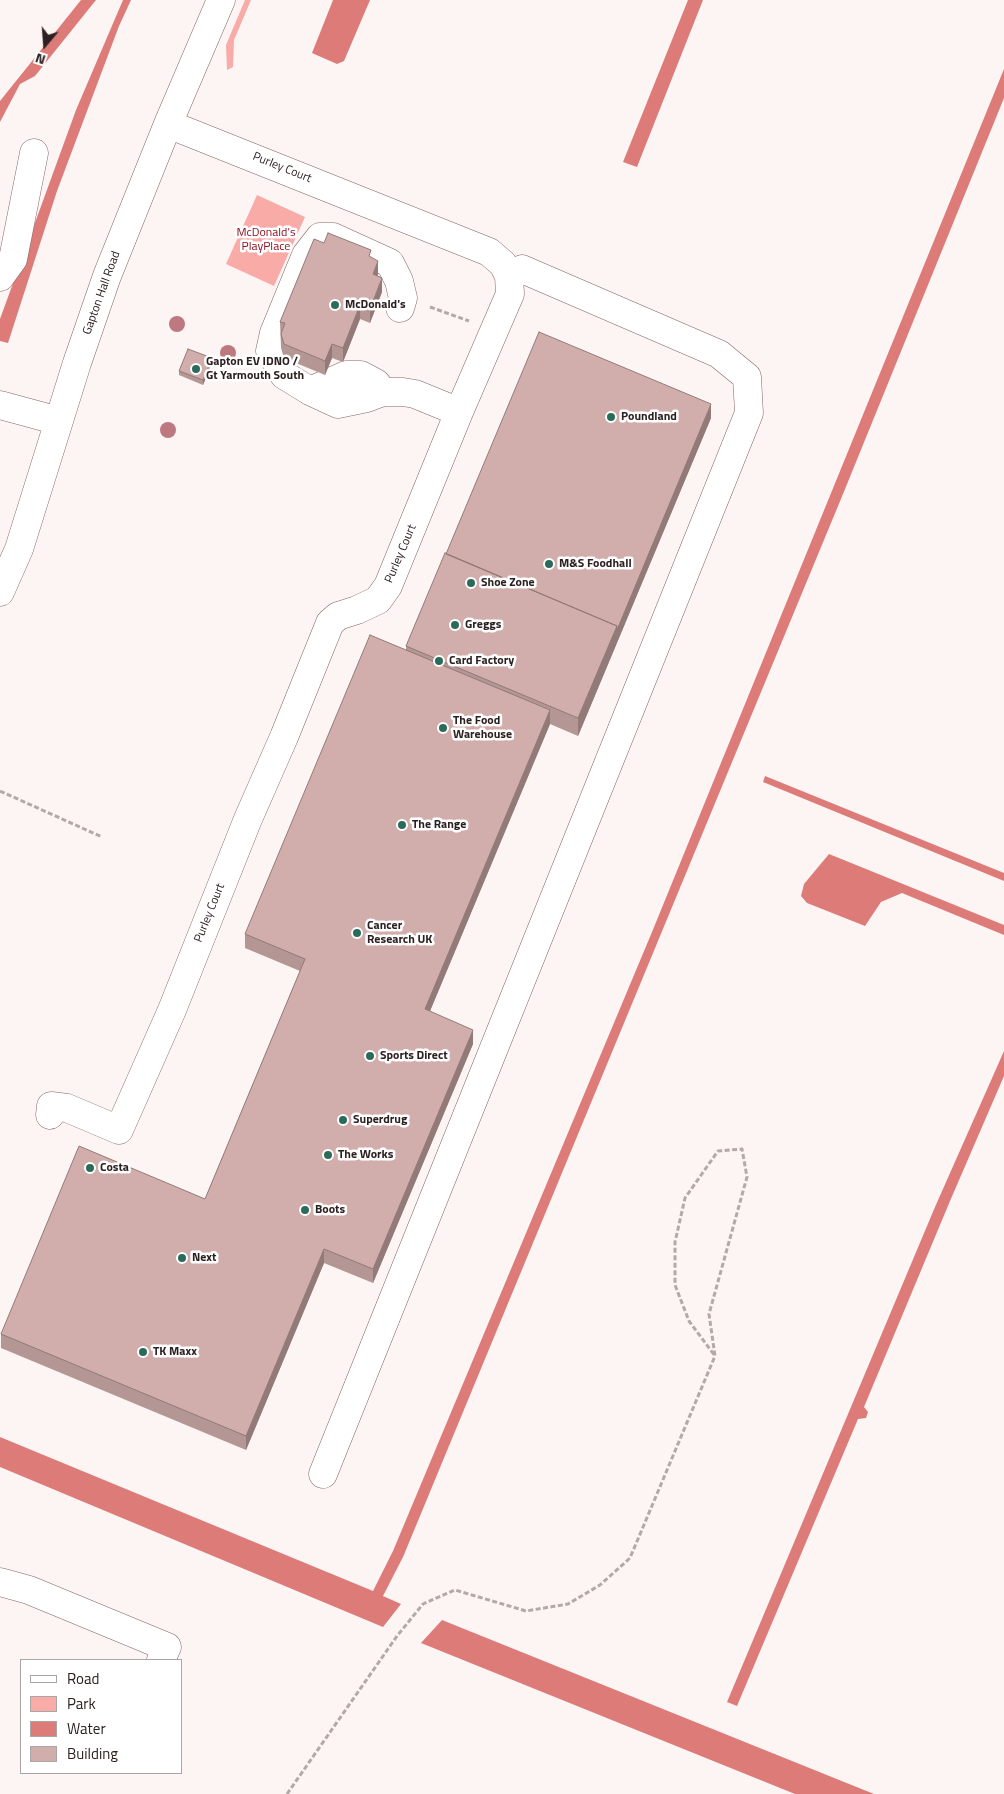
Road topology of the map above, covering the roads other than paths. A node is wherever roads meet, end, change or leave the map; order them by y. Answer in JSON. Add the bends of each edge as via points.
{"nodes":[{"id":1,"x":221,"y":0,"type":"edge"},
{"id":2,"x":168,"y":124,"type":"junction"},
{"id":3,"x":34,"y":153,"type":"dead end"},
{"id":4,"x":509,"y":276,"type":"junction"},
{"id":5,"x":0,"y":277,"type":"edge"},
{"id":6,"x":402,"y":303,"type":"road end"},
{"id":7,"x":0,"y":405,"type":"edge"},
{"id":8,"x":459,"y":412,"type":"junction"},
{"id":9,"x":59,"y":422,"type":"junction"},
{"id":10,"x":0,"y":592,"type":"edge"},
{"id":11,"x":50,"y":1115,"type":"dead end"},
{"id":12,"x":323,"y":1474,"type":"dead end"},
{"id":13,"x":0,"y":1582,"type":"edge"},
{"id":14,"x":161,"y":1659,"type":"edge"}],
"edges":[{"from":1,"to":2,"type":"street","name":"Gapton Hall Road"},
{"from":2,"to":4,"type":"street","name":"Purley Court","via":[[489,252]]},
{"from":2,"to":9,"type":"street","name":"Gapton Hall Road","via":[[107,276]]},
{"from":3,"to":5,"type":"street","via":[[13,260]]},
{"from":4,"to":8,"type":"street","name":"Purley Court","via":[[507,304]]},
{"from":4,"to":12,"type":"street","via":[[522,269],[533,273],[719,354],[748,377],[749,413]]},
{"from":6,"to":8,"type":"street","via":[[399,281],[390,263],[333,237],[320,236],[306,254],[274,332],[270,351],[284,375],[338,404],[383,392],[416,394]]},
{"from":7,"to":9,"type":"street"},
{"from":8,"to":11,"type":"street","name":"Purley Court","via":[[388,586],[378,600],[338,616],[330,623],[172,1010],[119,1130],[67,1108],[51,1106]]},
{"from":9,"to":10,"type":"street","name":"Gapton Hall Road","via":[[19,549]]},
{"from":13,"to":14,"type":"street","via":[[29,1590],[167,1647]]}]}
